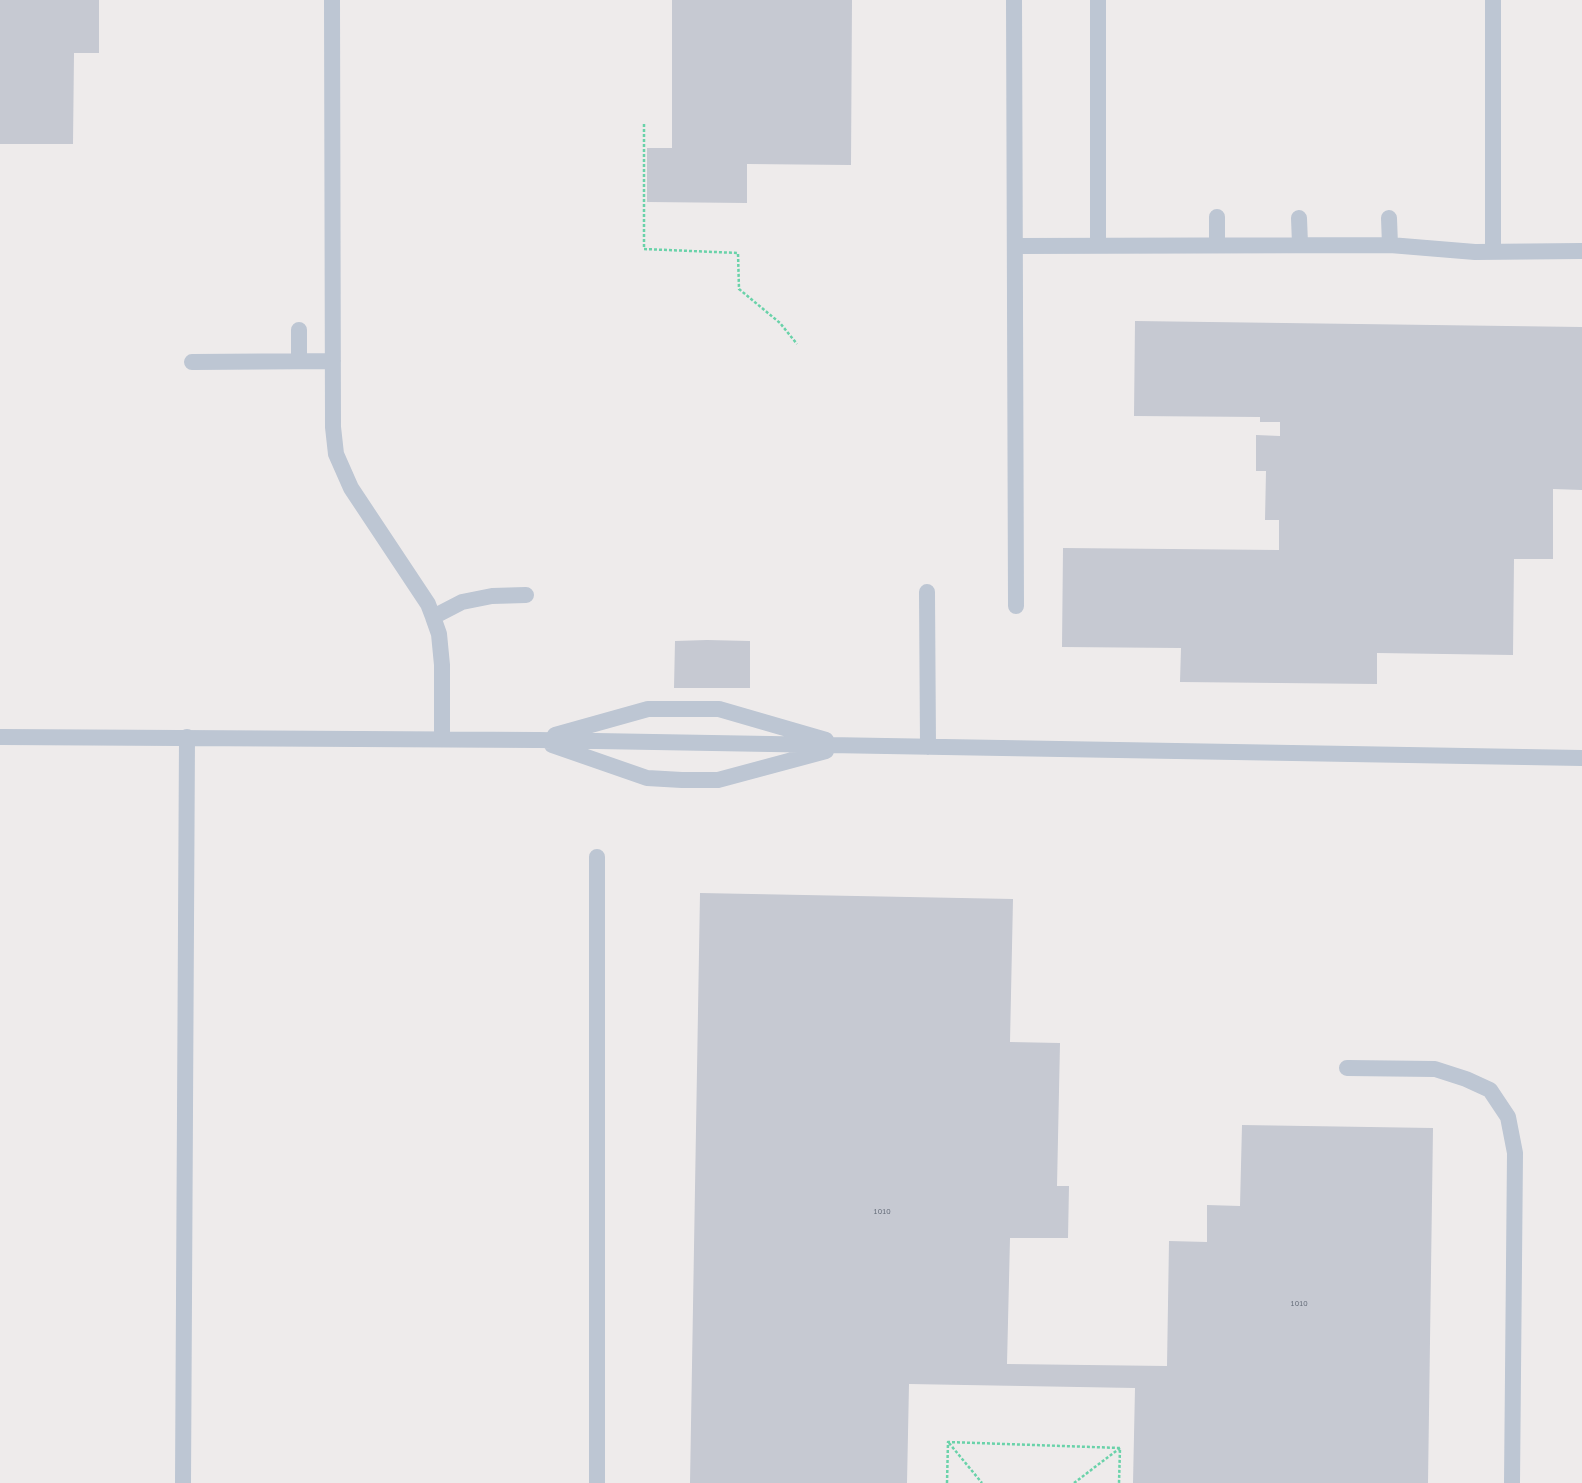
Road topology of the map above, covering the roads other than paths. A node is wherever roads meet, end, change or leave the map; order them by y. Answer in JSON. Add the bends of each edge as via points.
{"nodes":[{"id":1,"x":332,"y":0,"type":"edge"},
{"id":2,"x":1014,"y":0,"type":"edge"},
{"id":3,"x":1098,"y":0,"type":"edge"},
{"id":4,"x":1493,"y":0,"type":"edge"},
{"id":5,"x":1217,"y":217,"type":"dead end"},
{"id":6,"x":1299,"y":218,"type":"dead end"},
{"id":7,"x":1389,"y":218,"type":"dead end"},
{"id":8,"x":1300,"y":244,"type":"junction"},
{"id":9,"x":1390,"y":244,"type":"junction"},
{"id":10,"x":1217,"y":245,"type":"junction"},
{"id":11,"x":1016,"y":246,"type":"junction"},
{"id":12,"x":1098,"y":246,"type":"junction"},
{"id":13,"x":1493,"y":251,"type":"junction"},
{"id":14,"x":1582,"y":251,"type":"edge"},
{"id":15,"x":299,"y":330,"type":"dead end"},
{"id":16,"x":299,"y":361,"type":"junction"},
{"id":17,"x":333,"y":361,"type":"junction"},
{"id":18,"x":192,"y":362,"type":"dead end"},
{"id":19,"x":927,"y":592,"type":"dead end"},
{"id":20,"x":526,"y":595,"type":"dead end"},
{"id":21,"x":1016,"y":606,"type":"dead end"},
{"id":22,"x":433,"y":617,"type":"junction"},
{"id":23,"x":0,"y":737,"type":"edge"},
{"id":24,"x":187,"y":737,"type":"junction"},
{"id":25,"x":442,"y":739,"type":"junction"},
{"id":26,"x":538,"y":740,"type":"junction"},
{"id":27,"x":845,"y":745,"type":"junction"},
{"id":28,"x":928,"y":747,"type":"junction"},
{"id":29,"x":1582,"y":758,"type":"edge"},
{"id":30,"x":597,"y":857,"type":"dead end"},
{"id":31,"x":1347,"y":1068,"type":"dead end"},
{"id":32,"x":183,"y":1483,"type":"edge"},
{"id":33,"x":597,"y":1483,"type":"edge"},
{"id":34,"x":1512,"y":1483,"type":"edge"}],
"edges":[{"from":1,"to":17,"type":"lane"},
{"from":2,"to":11,"type":"lane"},
{"from":3,"to":12,"type":"lane"},
{"from":4,"to":13,"type":"lane"},
{"from":5,"to":10,"type":"lane"},
{"from":6,"to":8,"type":"lane"},
{"from":7,"to":9,"type":"lane"},
{"from":8,"to":9,"type":"lane"},
{"from":8,"to":10,"type":"lane"},
{"from":9,"to":13,"type":"lane","via":[[1475,252]]},
{"from":10,"to":12,"type":"lane"},
{"from":11,"to":12,"type":"lane"},
{"from":11,"to":21,"type":"lane"},
{"from":13,"to":14,"type":"lane"},
{"from":15,"to":16,"type":"lane"},
{"from":16,"to":17,"type":"lane"},
{"from":16,"to":18,"type":"lane"},
{"from":17,"to":22,"type":"lane","via":[[333,428],[336,454],[351,488],[428,604]]},
{"from":19,"to":28,"type":"lane"},
{"from":20,"to":22,"type":"lane","via":[[492,596],[462,602]]},
{"from":22,"to":25,"type":"lane","via":[[439,634],[442,665]]},
{"from":23,"to":24,"type":"lane"},
{"from":24,"to":25,"type":"lane"},
{"from":24,"to":32,"type":"lane"},
{"from":25,"to":26,"type":"lane"},
{"from":26,"to":27,"type":"lane"},
{"from":26,"to":27,"type":"lane","via":[[648,709],[719,709]]},
{"from":26,"to":27,"type":"lane","via":[[647,778],[682,780],[718,780]]},
{"from":27,"to":28,"type":"lane"},
{"from":28,"to":29,"type":"lane"},
{"from":30,"to":33,"type":"lane"},
{"from":31,"to":34,"type":"lane","via":[[1436,1070],[1466,1079],[1490,1090],[1508,1117],[1515,1153]]}]}
